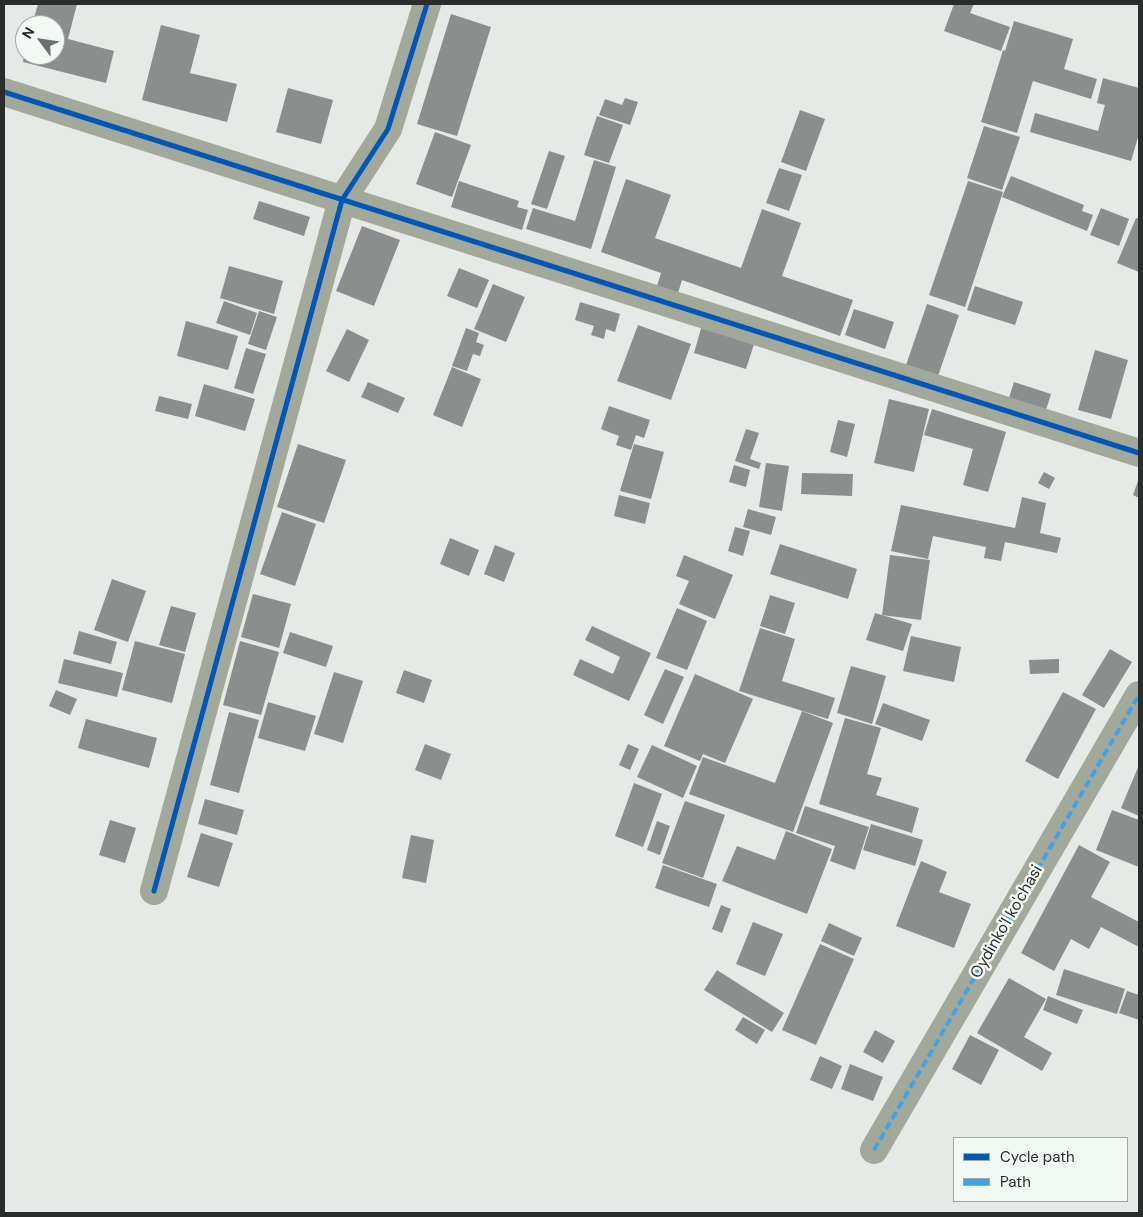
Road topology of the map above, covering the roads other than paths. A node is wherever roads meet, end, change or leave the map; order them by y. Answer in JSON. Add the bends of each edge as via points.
{"nodes":[{"id":1,"x":427,"y":4,"type":"edge"},
{"id":2,"x":4,"y":92,"type":"edge"},
{"id":3,"x":342,"y":200,"type":"junction"},
{"id":4,"x":1139,"y":453,"type":"edge"},
{"id":5,"x":1139,"y":695,"type":"edge"},
{"id":6,"x":154,"y":891,"type":"dead end"},
{"id":7,"x":874,"y":1150,"type":"dead end"}],
"edges":[{"from":1,"to":3,"type":"street","via":[[388,130]]},
{"from":2,"to":3,"type":"street"},
{"from":3,"to":4,"type":"street"},
{"from":3,"to":6,"type":"street"},
{"from":5,"to":7,"type":"street","name":"Oydinko'l ko'chasi"}]}
